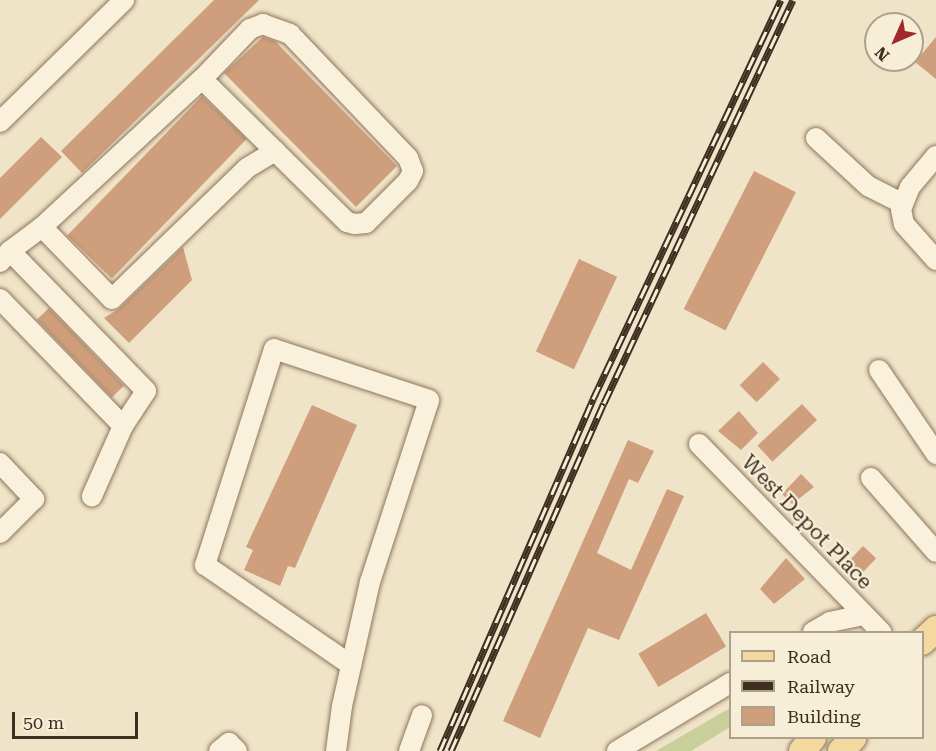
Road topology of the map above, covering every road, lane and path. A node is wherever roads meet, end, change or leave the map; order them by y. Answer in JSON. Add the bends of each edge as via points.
{"nodes":[{"id":1,"x":124,"y":0,"type":"edge"},
{"id":2,"x":202,"y":79,"type":"junction"},
{"id":3,"x":0,"y":122,"type":"edge"},
{"id":4,"x":816,"y":138,"type":"dead end"},
{"id":5,"x":275,"y":151,"type":"junction"},
{"id":6,"x":936,"y":156,"type":"edge"},
{"id":7,"x":903,"y":204,"type":"junction"},
{"id":8,"x":42,"y":226,"type":"junction"},
{"id":9,"x":5,"y":256,"type":"edge"},
{"id":10,"x":936,"y":260,"type":"edge"},
{"id":11,"x":0,"y":299,"type":"edge"},
{"id":12,"x":879,"y":370,"type":"dead end"},
{"id":13,"x":123,"y":426,"type":"junction"},
{"id":14,"x":699,"y":444,"type":"dead end"},
{"id":15,"x":936,"y":454,"type":"edge"},
{"id":16,"x":0,"y":463,"type":"edge"},
{"id":17,"x":871,"y":478,"type":"dead end"},
{"id":18,"x":92,"y":496,"type":"dead end"},
{"id":19,"x":0,"y":533,"type":"edge"},
{"id":20,"x":936,"y":552,"type":"edge"},
{"id":21,"x":862,"y":615,"type":"junction"},
{"id":22,"x":936,"y":629,"type":"edge"},
{"id":23,"x":816,"y":631,"type":"edge"},
{"id":24,"x":879,"y":631,"type":"edge"},
{"id":25,"x":924,"y":640,"type":"edge"},
{"id":26,"x":351,"y":665,"type":"junction"},
{"id":27,"x":729,"y":683,"type":"edge"},
{"id":28,"x":422,"y":715,"type":"dead end"},
{"id":29,"x":812,"y":739,"type":"edge"},
{"id":30,"x":852,"y":739,"type":"edge"},
{"id":31,"x":219,"y":751,"type":"edge"},
{"id":32,"x":237,"y":751,"type":"edge"},
{"id":33,"x":336,"y":751,"type":"edge"},
{"id":34,"x":409,"y":751,"type":"edge"},
{"id":35,"x":617,"y":751,"type":"edge"},
{"id":36,"x":801,"y":751,"type":"edge"},
{"id":37,"x":841,"y":751,"type":"edge"}],
"edges":[{"from":1,"to":3,"type":"street"},
{"from":2,"to":5,"type":"street"},
{"from":2,"to":5,"type":"street","via":[[250,29],[263,24],[275,27],[290,34],[314,59],[408,158],[413,171],[366,223],[355,224],[347,222]]},
{"from":2,"to":8,"type":"street"},
{"from":4,"to":7,"type":"street","via":[[868,186]]},
{"from":5,"to":8,"type":"street","via":[[247,168],[112,299]]},
{"from":6,"to":7,"type":"street","via":[[909,187]]},
{"from":7,"to":10,"type":"street","via":[[904,224]]},
{"from":8,"to":9,"type":"street"},
{"from":9,"to":13,"type":"street","via":[[146,391]]},
{"from":11,"to":13,"type":"street"},
{"from":12,"to":15,"type":"street"},
{"from":13,"to":18,"type":"street"},
{"from":14,"to":21,"type":"street","name":"West Depot Place"},
{"from":16,"to":19,"type":"street","via":[[34,499]]},
{"from":17,"to":20,"type":"street"},
{"from":21,"to":23,"type":"street","via":[[830,622]]},
{"from":21,"to":24,"type":"street","name":"West Depot Place"},
{"from":22,"to":25,"type":"main road"},
{"from":26,"to":26,"type":"street","via":[[370,582],[429,400],[274,349],[205,564]]},
{"from":26,"to":33,"type":"street"},
{"from":27,"to":35,"type":"street"},
{"from":28,"to":34,"type":"street"},
{"from":29,"to":36,"type":"main road"},
{"from":30,"to":37,"type":"main road"},
{"from":31,"to":32,"type":"street","via":[[229,743]]}]}
